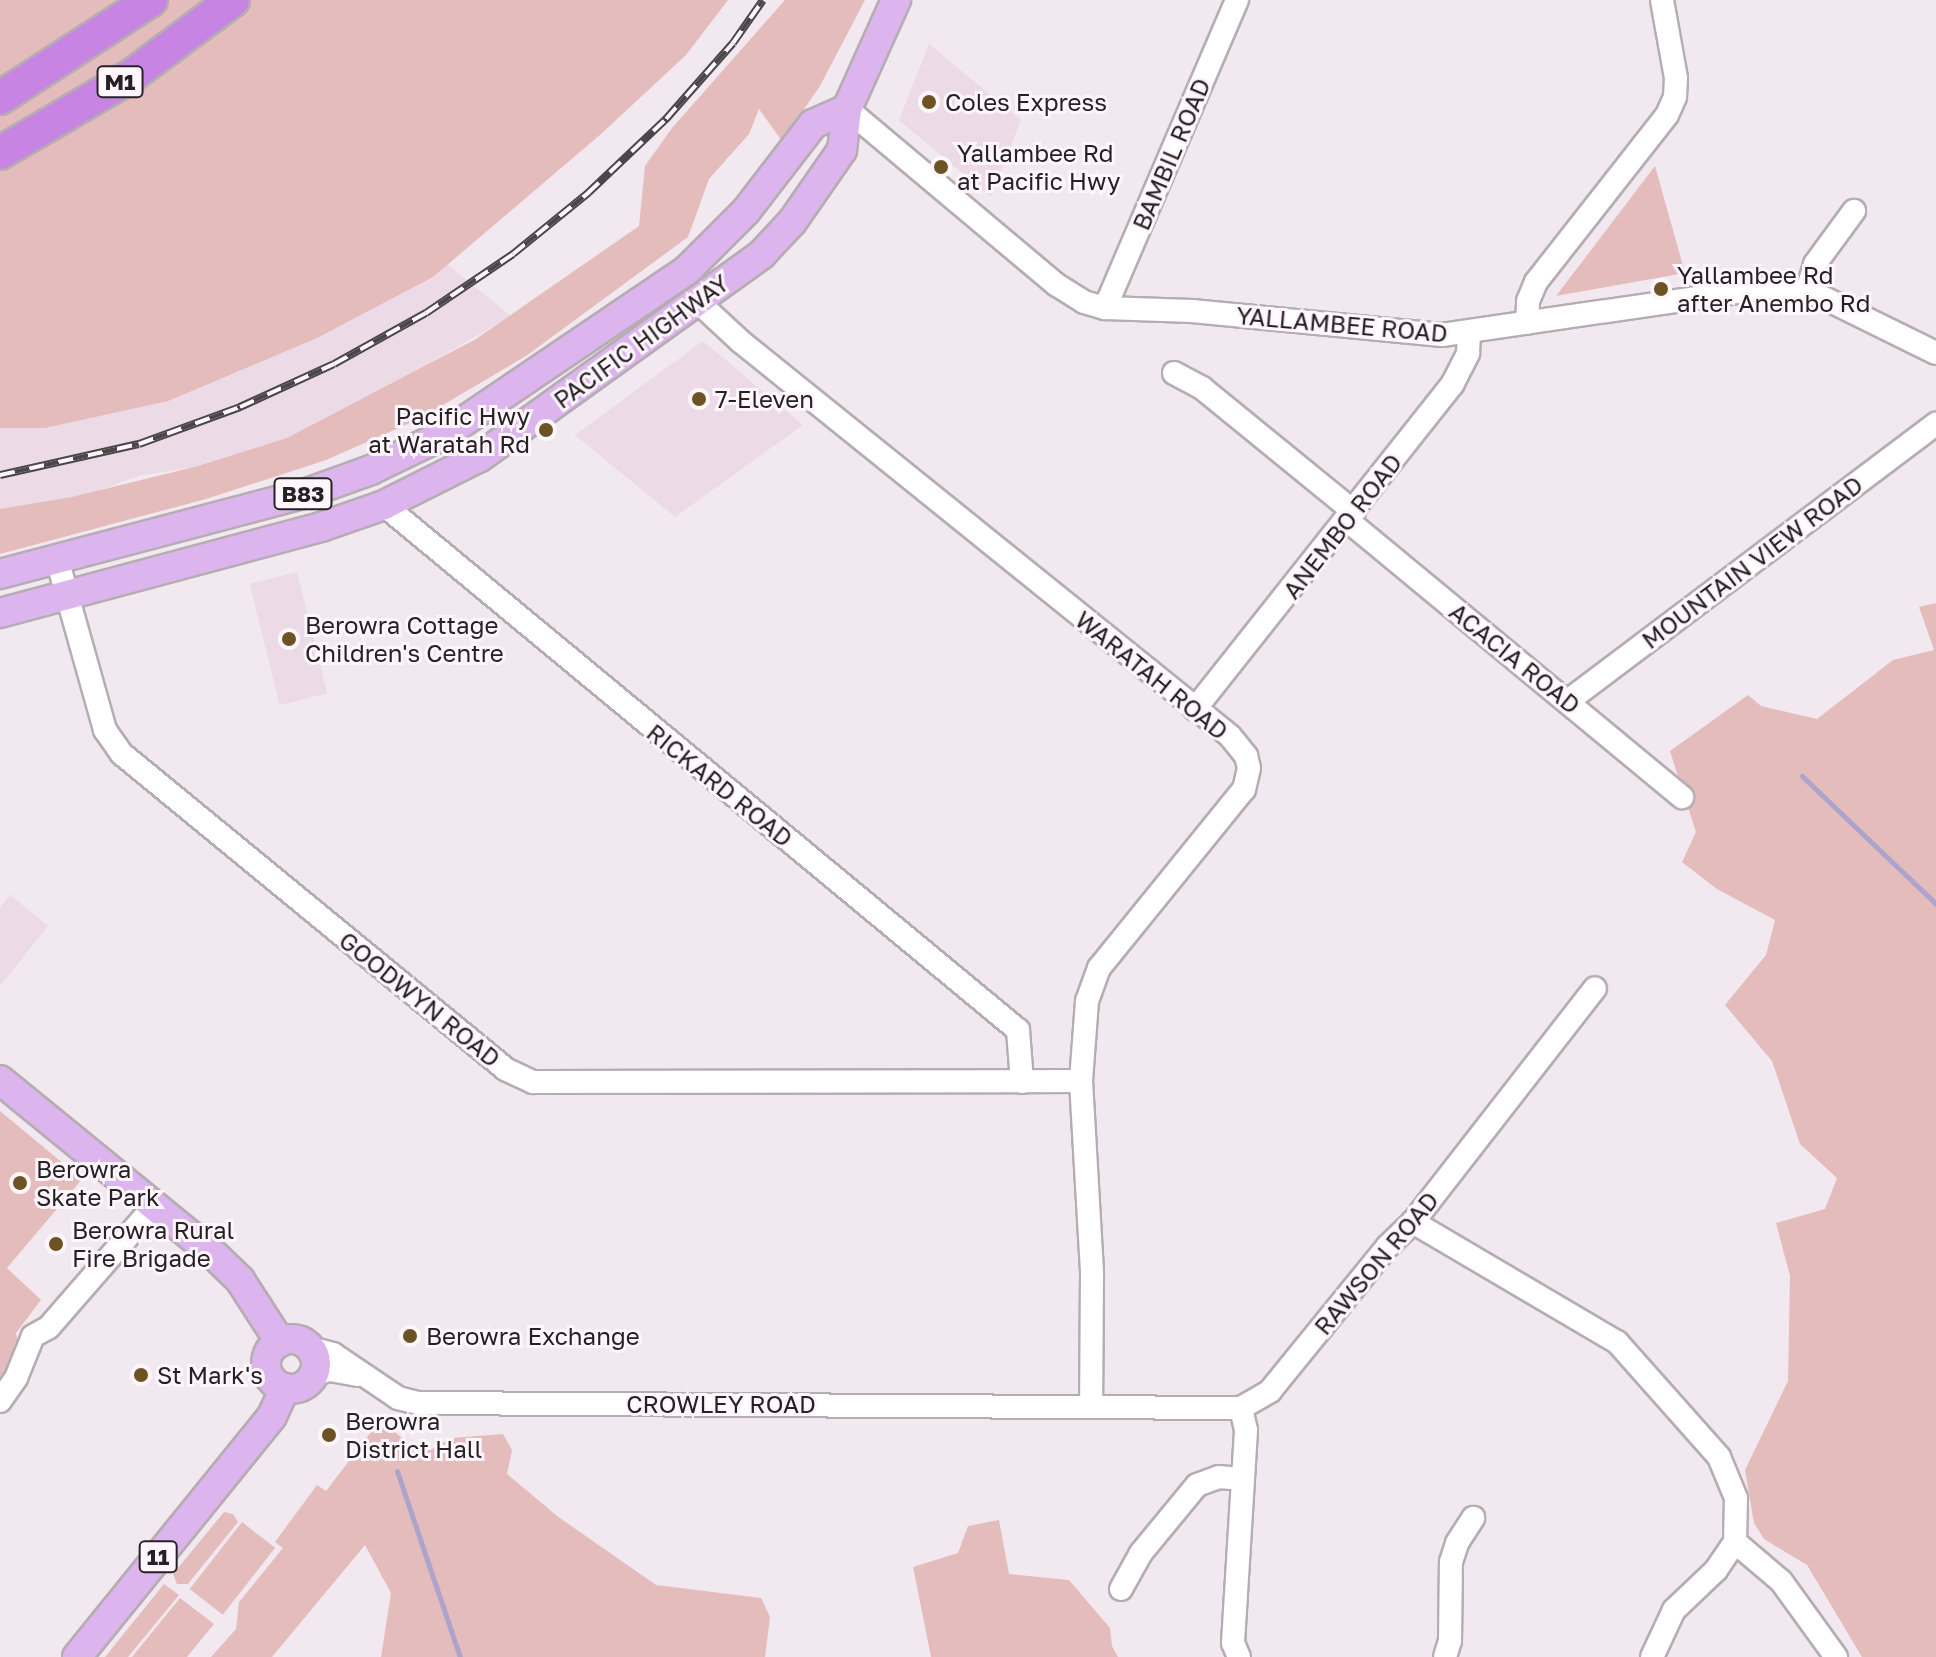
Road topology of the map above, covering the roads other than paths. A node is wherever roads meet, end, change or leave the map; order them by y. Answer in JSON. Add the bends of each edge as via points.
{"nodes":[{"id":1,"x":151,"y":0,"type":"edge"},
{"id":2,"x":233,"y":0,"type":"edge"},
{"id":3,"x":896,"y":0,"type":"edge"},
{"id":4,"x":1237,"y":0,"type":"edge"},
{"id":5,"x":1662,"y":0,"type":"edge"},
{"id":6,"x":0,"y":98,"type":"edge"},
{"id":7,"x":847,"y":109,"type":"junction"},
{"id":8,"x":0,"y":153,"type":"edge"},
{"id":9,"x":1854,"y":211,"type":"dead end"},
{"id":10,"x":1807,"y":292,"type":"junction"},
{"id":11,"x":697,"y":301,"type":"junction"},
{"id":12,"x":1105,"y":308,"type":"junction"},
{"id":13,"x":1527,"y":323,"type":"junction"},
{"id":14,"x":1469,"y":333,"type":"junction"},
{"id":15,"x":1936,"y":353,"type":"edge"},
{"id":16,"x":1174,"y":373,"type":"dead end"},
{"id":17,"x":1936,"y":424,"type":"edge"},
{"id":18,"x":384,"y":505,"type":"junction"},
{"id":19,"x":1350,"y":516,"type":"junction"},
{"id":20,"x":57,"y":559,"type":"junction"},
{"id":21,"x":0,"y":574,"type":"edge"},
{"id":22,"x":68,"y":595,"type":"junction"},
{"id":23,"x":0,"y":613,"type":"edge"},
{"id":24,"x":1568,"y":701,"type":"junction"},
{"id":25,"x":1195,"y":709,"type":"junction"},
{"id":26,"x":1682,"y":797,"type":"dead end"},
{"id":27,"x":1595,"y":988,"type":"dead end"},
{"id":28,"x":0,"y":1080,"type":"edge"},
{"id":29,"x":1081,"y":1081,"type":"junction"},
{"id":30,"x":1022,"y":1082,"type":"junction"},
{"id":31,"x":154,"y":1206,"type":"junction"},
{"id":32,"x":1413,"y":1222,"type":"junction"},
{"id":33,"x":280,"y":1342,"type":"junction"},
{"id":34,"x":312,"y":1361,"type":"junction"},
{"id":35,"x":285,"y":1388,"type":"junction"},
{"id":36,"x":0,"y":1401,"type":"edge"},
{"id":37,"x":1091,"y":1406,"type":"junction"},
{"id":38,"x":1241,"y":1408,"type":"junction"},
{"id":39,"x":1243,"y":1479,"type":"junction"},
{"id":40,"x":1473,"y":1518,"type":"dead end"},
{"id":41,"x":1735,"y":1542,"type":"junction"},
{"id":42,"x":1121,"y":1589,"type":"dead end"},
{"id":43,"x":77,"y":1657,"type":"edge"},
{"id":44,"x":1239,"y":1657,"type":"edge"},
{"id":45,"x":1445,"y":1657,"type":"edge"},
{"id":46,"x":1652,"y":1657,"type":"edge"},
{"id":47,"x":1836,"y":1657,"type":"edge"}],
"edges":[{"from":1,"to":6,"type":"highway","number":"M1"},
{"from":2,"to":8,"type":"highway","number":"M1","via":[[131,76]]},
{"from":3,"to":7,"type":"main road","name":"PACIFIC HIGHWAY","number":"B83"},
{"from":4,"to":12,"type":"street","name":"BAMBIL ROAD"},
{"from":5,"to":13,"type":"street","via":[[1675,97],[1667,115],[1536,282]]},
{"from":7,"to":11,"type":"main road","name":"PACIFIC HIGHWAY","number":"B83","via":[[842,150],[792,222],[761,255]]},
{"from":7,"to":12,"type":"street","name":"YALLAMBEE ROAD","via":[[1064,290]]},
{"from":7,"to":20,"type":"main road","name":"PACIFIC HIGHWAY","number":"B83","via":[[813,124],[746,211],[687,270],[445,434],[371,470],[307,493]]},
{"from":9,"to":10,"type":"street","via":[[1815,264]]},
{"from":10,"to":13,"type":"street","name":"YALLAMBEE ROAD","via":[[1761,287]]},
{"from":10,"to":15,"type":"street","name":"YALLAMBEE ROAD"},
{"from":11,"to":18,"type":"main road","name":"PACIFIC HIGHWAY","number":"B83","via":[[480,457]]},
{"from":11,"to":25,"type":"street","name":"WARATAH ROAD"},
{"from":12,"to":14,"type":"street","name":"YALLAMBEE ROAD","via":[[1192,311],[1415,335]]},
{"from":13,"to":14,"type":"street","name":"YALLAMBEE ROAD"},
{"from":14,"to":19,"type":"street","name":"ANEMBO ROAD","via":[[1468,353],[1452,385]]},
{"from":16,"to":19,"type":"street","name":"ACACIA ROAD","via":[[1202,388]]},
{"from":17,"to":24,"type":"street","name":"MOUNTAIN VIEW ROAD"},
{"from":18,"to":22,"type":"main road","name":"PACIFIC HIGHWAY","number":"B83"},
{"from":18,"to":30,"type":"street","name":"RICKARD ROAD","via":[[1018,1030]]},
{"from":19,"to":24,"type":"street","name":"ACACIA ROAD"},
{"from":19,"to":25,"type":"street","name":"ANEMBO ROAD"},
{"from":20,"to":21,"type":"main road","name":"PACIFIC HIGHWAY","number":"B83"},
{"from":20,"to":22,"type":"street","name":"GOODWYN ROAD"},
{"from":22,"to":23,"type":"main road","name":"PACIFIC HIGHWAY","number":"B83"},
{"from":22,"to":30,"type":"street","name":"GOODWYN ROAD","via":[[105,730],[122,754],[505,1069],[533,1082]]},
{"from":24,"to":26,"type":"street","name":"ACACIA ROAD"},
{"from":25,"to":29,"type":"street","name":"WARATAH ROAD","via":[[1240,746],[1249,768],[1247,779],[1236,800],[1099,968],[1087,1001]]},
{"from":27,"to":32,"type":"street","name":"RAWSON ROAD"},
{"from":28,"to":31,"type":"main road"},
{"from":29,"to":30,"type":"street","name":"GOODWYN ROAD"},
{"from":29,"to":37,"type":"street","name":"WARATAH ROAD","via":[[1091,1245]]},
{"from":31,"to":33,"type":"main road","via":[[240,1280]]},
{"from":31,"to":36,"type":"street","via":[[49,1327],[33,1336]]},
{"from":32,"to":38,"type":"street","name":"RAWSON ROAD","via":[[1270,1391]]},
{"from":32,"to":41,"type":"street","via":[[1617,1342],[1719,1457],[1736,1498]]},
{"from":33,"to":34,"type":"main road","via":[[299,1340]]},
{"from":33,"to":35,"type":"main road","via":[[269,1352],[266,1367],[272,1380]]},
{"from":34,"to":35,"type":"main road","via":[[302,1386]]},
{"from":34,"to":37,"type":"street","name":"CROWLEY ROAD","via":[[333,1354],[398,1398],[418,1403]]},
{"from":35,"to":43,"type":"main road","number":"11","via":[[272,1416]]},
{"from":37,"to":38,"type":"street"},
{"from":38,"to":39,"type":"street","via":[[1246,1430]]},
{"from":39,"to":42,"type":"street","via":[[1219,1477],[1197,1485],[1141,1553]]},
{"from":39,"to":44,"type":"street","via":[[1233,1643]]},
{"from":40,"to":45,"type":"street","via":[[1451,1562]]},
{"from":41,"to":46,"type":"street","via":[[1716,1570],[1674,1610]]},
{"from":41,"to":47,"type":"street","via":[[1781,1581]]}]}
